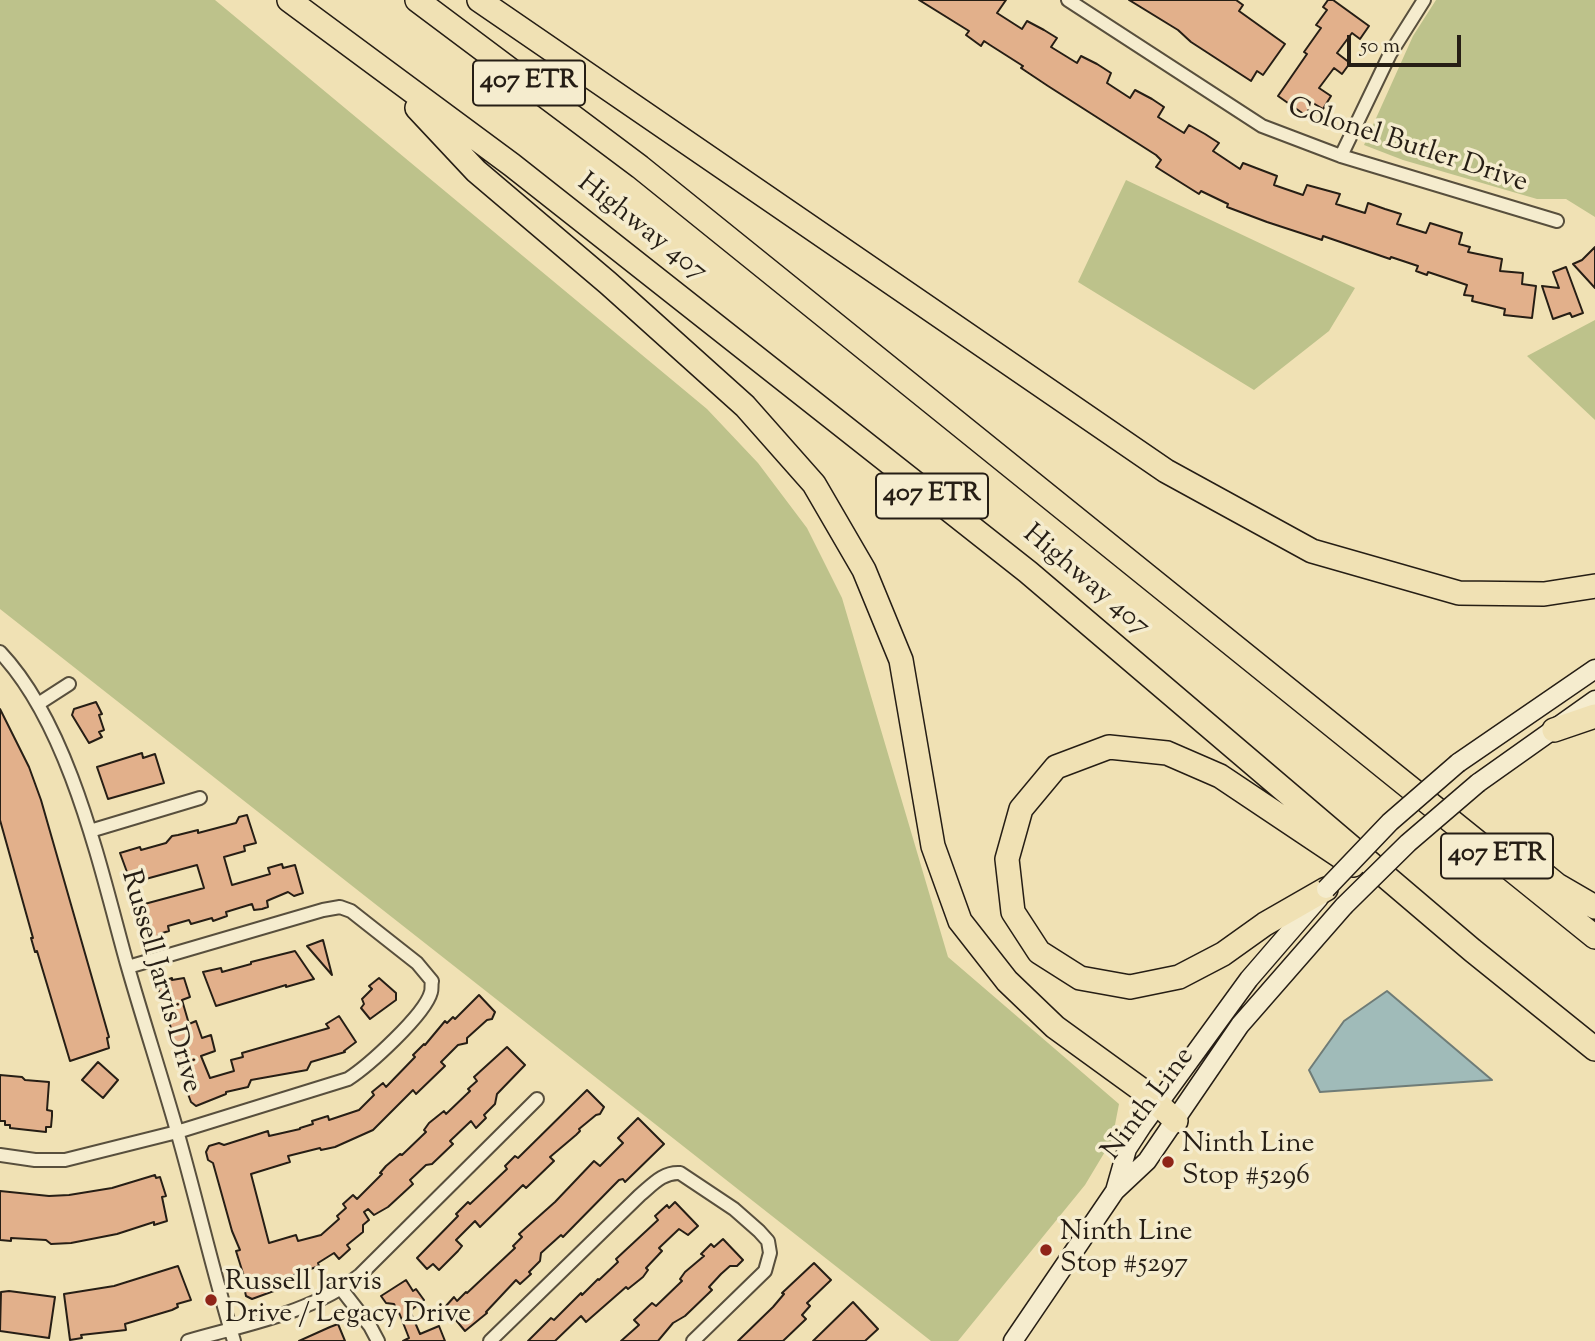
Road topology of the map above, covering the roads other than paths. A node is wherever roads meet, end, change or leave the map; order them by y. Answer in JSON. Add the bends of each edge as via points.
{"nodes":[{"id":1,"x":289,"y":0,"type":"edge"},
{"id":2,"x":417,"y":0,"type":"edge"},
{"id":3,"x":479,"y":0,"type":"edge"},
{"id":4,"x":1068,"y":0,"type":"edge"},
{"id":5,"x":1424,"y":0,"type":"edge"},
{"id":6,"x":374,"y":62,"type":"junction"},
{"id":7,"x":1341,"y":156,"type":"junction"},
{"id":8,"x":1557,"y":221,"type":"dead end"},
{"id":9,"x":1595,"y":586,"type":"edge"},
{"id":10,"x":0,"y":652,"type":"edge"},
{"id":11,"x":1595,"y":669,"type":"edge"},
{"id":12,"x":69,"y":684,"type":"dead end"},
{"id":13,"x":1595,"y":700,"type":"edge"},
{"id":14,"x":38,"y":704,"type":"junction"},
{"id":15,"x":1595,"y":716,"type":"edge"},
{"id":16,"x":1554,"y":730,"type":"junction"},
{"id":17,"x":1398,"y":777,"type":"junction"},
{"id":18,"x":200,"y":799,"type":"dead end"},
{"id":19,"x":90,"y":831,"type":"junction"},
{"id":20,"x":1326,"y":889,"type":"junction"},
{"id":21,"x":1595,"y":906,"type":"edge"},
{"id":22,"x":1595,"y":936,"type":"edge"},
{"id":23,"x":1472,"y":950,"type":"junction"},
{"id":24,"x":128,"y":967,"type":"junction"},
{"id":25,"x":1595,"y":1049,"type":"edge"},
{"id":26,"x":537,"y":1099,"type":"dead end"},
{"id":27,"x":1158,"y":1105,"type":"junction"},
{"id":28,"x":1176,"y":1121,"type":"junction"},
{"id":29,"x":177,"y":1132,"type":"junction"},
{"id":30,"x":0,"y":1155,"type":"edge"},
{"id":31,"x":1115,"y":1192,"type":"junction"},
{"id":32,"x":342,"y":1290,"type":"junction"},
{"id":33,"x":232,"y":1335,"type":"edge"},
{"id":34,"x":188,"y":1341,"type":"edge"},
{"id":35,"x":378,"y":1341,"type":"edge"},
{"id":36,"x":490,"y":1341,"type":"edge"},
{"id":37,"x":693,"y":1341,"type":"edge"},
{"id":38,"x":1013,"y":1341,"type":"edge"}],
"edges":[{"from":1,"to":6,"type":"highway","name":"Highway 407","number":"407 ETR"},
{"from":2,"to":17,"type":"highway","name":"Highway 407","number":"407 ETR","via":[[640,167]]},
{"from":3,"to":9,"type":"highway","via":[[1166,471],[1312,551],[1459,593],[1544,594]]},
{"from":4,"to":7,"type":"street","name":"Colonel Butler Drive","via":[[1262,126]]},
{"from":5,"to":7,"type":"street","via":[[1390,54]]},
{"from":6,"to":23,"type":"highway","name":"Highway 407","number":"407 ETR","via":[[512,165],[1028,572]]},
{"from":6,"to":27,"type":"highway","via":[[476,171],[745,406],[814,484],[864,570],[901,660],[933,846],[960,921],[1007,981],[1055,1027]]},
{"from":7,"to":8,"type":"street","name":"Colonel Butler Drive"},
{"from":10,"to":14,"type":"street","name":"Russell Jarvis Drive"},
{"from":11,"to":20,"type":"main road","name":"Ninth Line","bridge":true,"via":[[1458,763],[1390,822]]},
{"from":12,"to":14,"type":"street"},
{"from":13,"to":16,"type":"main road","name":"Ninth Line"},
{"from":14,"to":19,"type":"street","name":"Russell Jarvis Drive"},
{"from":15,"to":16,"type":"highway"},
{"from":16,"to":28,"type":"main road","name":"Ninth Line","bridge":true,"via":[[1479,783],[1344,906],[1240,1025]]},
{"from":17,"to":21,"type":"highway","via":[[1501,840],[1557,885]]},
{"from":17,"to":22,"type":"highway","name":"Highway 407","number":"407 ETR"},
{"from":18,"to":19,"type":"street"},
{"from":19,"to":24,"type":"street","name":"Russell Jarvis Drive"},
{"from":20,"to":23,"type":"highway","via":[[1178,977],[1129,987],[1080,978],[1040,952],[1013,912],[1007,859],[1021,809],[1056,767],[1109,747],[1167,753],[1220,776],[1415,906]]},
{"from":20,"to":27,"type":"main road","name":"Ninth Line","via":[[1250,979]]},
{"from":23,"to":25,"type":"highway","name":"Highway 407","number":"407 ETR"},
{"from":24,"to":29,"type":"street","name":"Russell Jarvis Drive"},
{"from":24,"to":29,"type":"street","via":[[340,907],[417,963],[432,981],[431,993],[411,1022],[348,1079]]},
{"from":26,"to":32,"type":"street"},
{"from":27,"to":28,"type":"highway"},
{"from":27,"to":31,"type":"main road","name":"Ninth Line","via":[[1127,1149]]},
{"from":28,"to":31,"type":"main road","name":"Ninth Line","via":[[1147,1161]]},
{"from":29,"to":30,"type":"street","via":[[65,1160]]},
{"from":29,"to":33,"type":"street","name":"Russell Jarvis Drive"},
{"from":31,"to":38,"type":"main road"},
{"from":32,"to":33,"type":"street"},
{"from":32,"to":35,"type":"street"},
{"from":33,"to":34,"type":"street"},
{"from":36,"to":37,"type":"street","via":[[640,1195],[672,1172],[689,1178],[734,1209],[768,1241],[770,1253],[765,1270]]}]}
